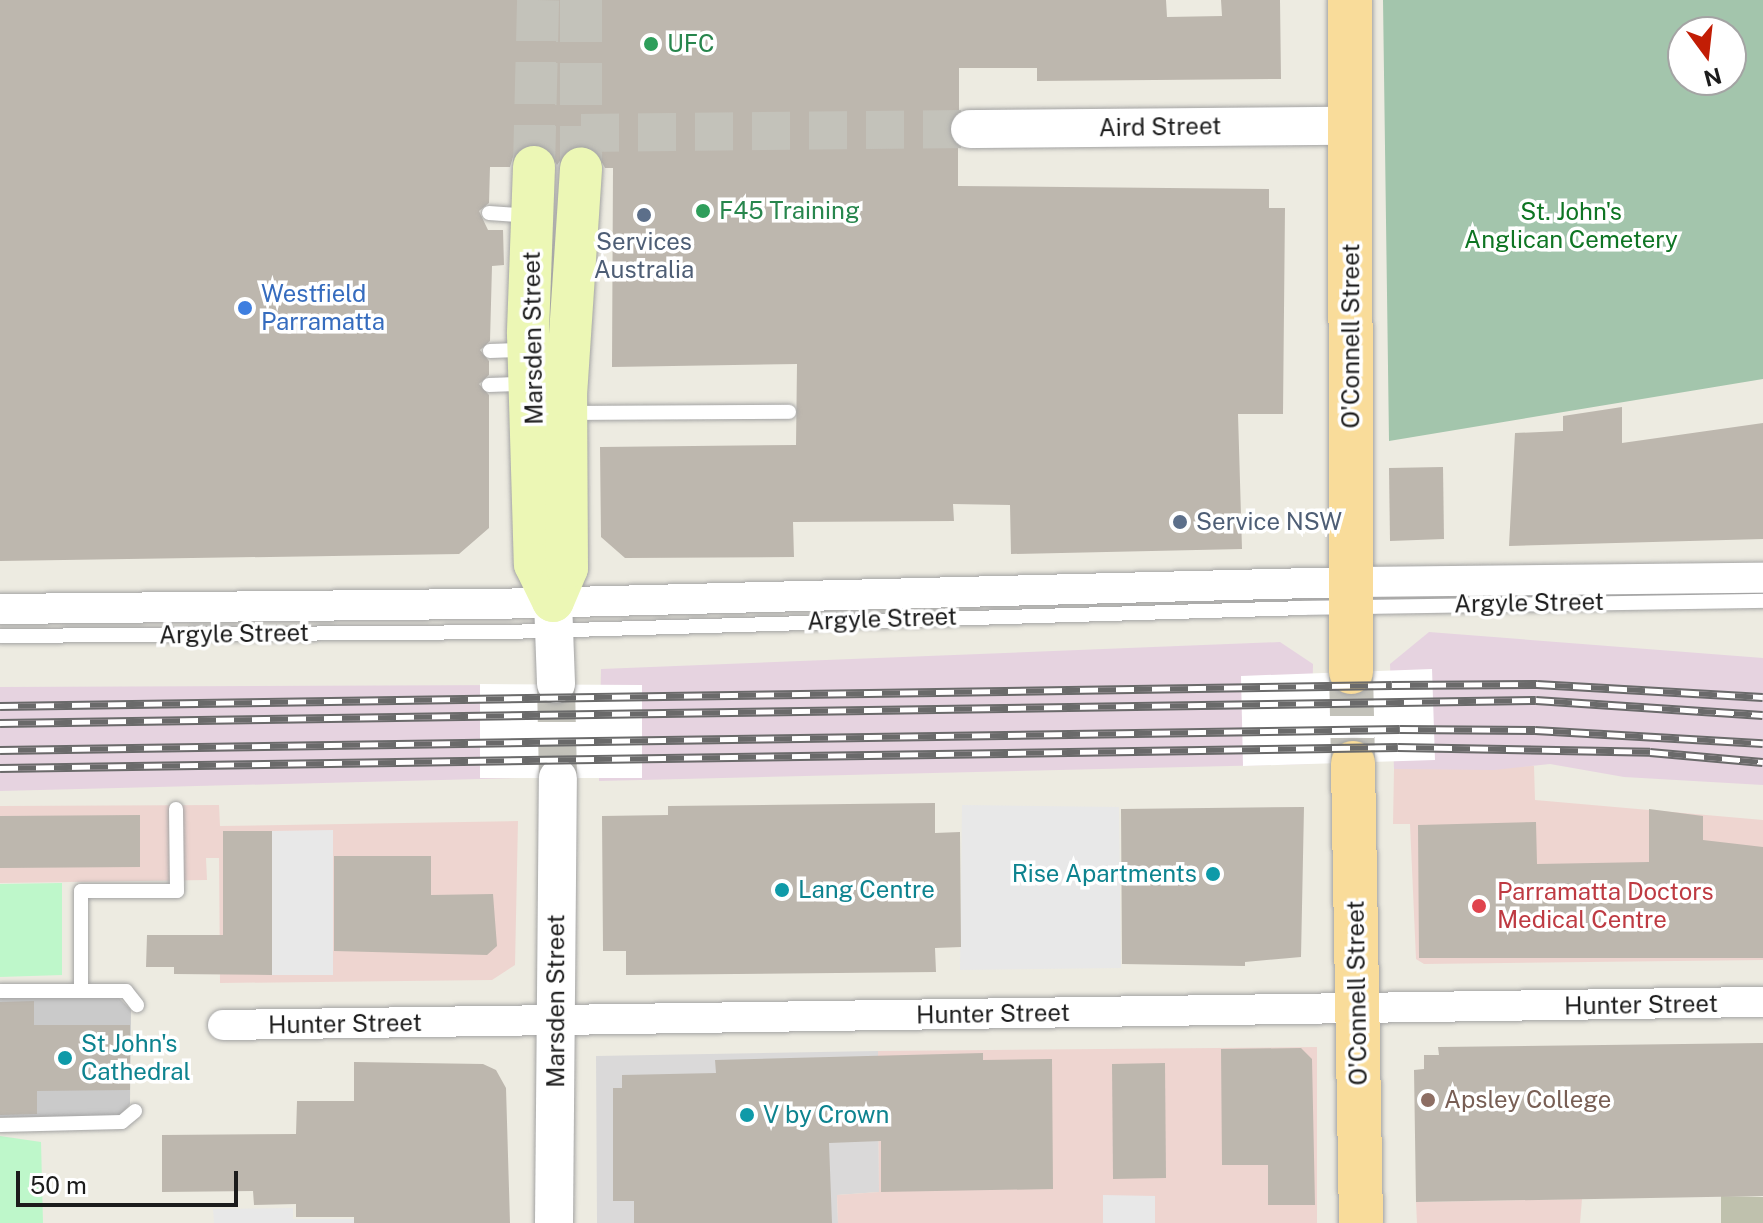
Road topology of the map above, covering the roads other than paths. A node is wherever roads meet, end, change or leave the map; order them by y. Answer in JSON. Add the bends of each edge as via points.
{"nodes":[{"id":1,"x":1350,"y":0,"type":"edge"},
{"id":2,"x":1351,"y":126,"type":"junction"},
{"id":3,"x":970,"y":129,"type":"tunnel mouth"},
{"id":4,"x":534,"y":167,"type":"tunnel mouth"},
{"id":5,"x":581,"y":168,"type":"tunnel mouth"},
{"id":6,"x":489,"y":213,"type":"dead end"},
{"id":7,"x":532,"y":216,"type":"junction"},
{"id":8,"x":517,"y":362,"type":"junction"},
{"id":9,"x":489,"y":385,"type":"dead end"},
{"id":10,"x":789,"y":412,"type":"dead end"},
{"id":11,"x":566,"y":413,"type":"junction"},
{"id":12,"x":1763,"y":578,"type":"edge"},
{"id":13,"x":1349,"y":595,"type":"junction"},
{"id":14,"x":1763,"y":601,"type":"edge"},
{"id":15,"x":0,"y":609,"type":"edge"},
{"id":16,"x":554,"y":615,"type":"junction"},
{"id":17,"x":0,"y":636,"type":"edge"},
{"id":18,"x":1351,"y":672,"type":"tunnel mouth"},
{"id":19,"x":556,"y":684,"type":"tunnel mouth"},
{"id":20,"x":1353,"y":763,"type":"tunnel mouth"},
{"id":21,"x":558,"y":778,"type":"tunnel mouth"},
{"id":22,"x":176,"y":809,"type":"dead end"},
{"id":23,"x":81,"y":990,"type":"junction"},
{"id":24,"x":0,"y":991,"type":"edge"},
{"id":25,"x":1763,"y":1002,"type":"edge"},
{"id":26,"x":137,"y":1005,"type":"dead end"},
{"id":27,"x":1357,"y":1009,"type":"junction"},
{"id":28,"x":556,"y":1021,"type":"junction"},
{"id":29,"x":223,"y":1025,"type":"dead end"},
{"id":30,"x":135,"y":1111,"type":"dead end"},
{"id":31,"x":0,"y":1125,"type":"edge"},
{"id":32,"x":554,"y":1223,"type":"edge"},
{"id":33,"x":1361,"y":1223,"type":"edge"}],
"edges":[{"from":1,"to":2,"type":"main road","name":"O'Connell Street"},
{"from":2,"to":3,"type":"street","name":"Aird Street"},
{"from":2,"to":13,"type":"main road","name":"O'Connell Street"},
{"from":4,"to":7,"type":"main road","name":"Marsden Street"},
{"from":5,"to":11,"type":"main road","name":"Marsden Street"},
{"from":6,"to":7,"type":"lane"},
{"from":7,"to":8,"type":"main road","name":"Marsden Street"},
{"from":8,"to":9,"type":"lane"},
{"from":8,"to":16,"type":"main road","name":"Marsden Street","via":[[535,564]]},
{"from":10,"to":11,"type":"lane"},
{"from":11,"to":16,"type":"main road","name":"Marsden Street","via":[[567,568]]},
{"from":12,"to":13,"type":"street","name":"Argyle Street"},
{"from":13,"to":14,"type":"lane","name":"Argyle Street"},
{"from":13,"to":16,"type":"street","name":"Argyle Street"},
{"from":13,"to":18,"type":"main road","name":"O'Connell Street"},
{"from":15,"to":16,"type":"street","name":"Argyle Street"},
{"from":16,"to":17,"type":"lane","name":"Argyle Street"},
{"from":16,"to":19,"type":"street","name":"Marsden Street"},
{"from":20,"to":27,"type":"main road","name":"O'Connell Street"},
{"from":21,"to":28,"type":"street","name":"Marsden Street"},
{"from":22,"to":23,"type":"lane","via":[[177,891],[81,891]]},
{"from":23,"to":24,"type":"lane"},
{"from":23,"to":26,"type":"lane","via":[[126,991]]},
{"from":25,"to":27,"type":"street","name":"Hunter Street"},
{"from":27,"to":28,"type":"street","name":"Hunter Street"},
{"from":27,"to":33,"type":"main road","name":"O'Connell Street"},
{"from":28,"to":29,"type":"street","name":"Hunter Street"},
{"from":28,"to":32,"type":"street","name":"Marsden Street"},
{"from":30,"to":31,"type":"lane","via":[[122,1122]]}]}
